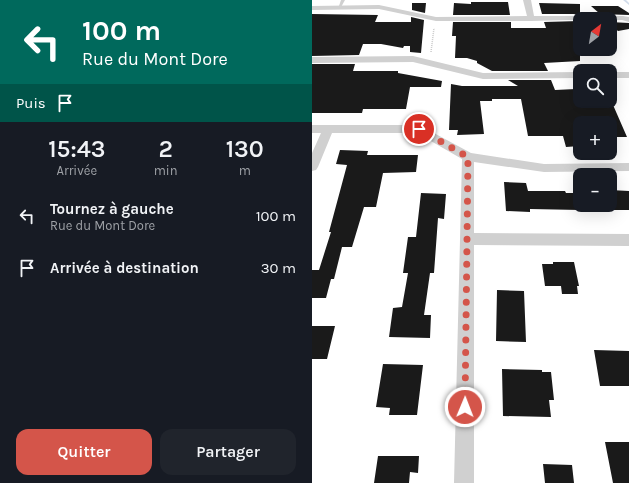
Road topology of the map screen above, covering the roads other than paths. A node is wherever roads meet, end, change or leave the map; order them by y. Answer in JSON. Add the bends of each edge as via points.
{"nodes":[{"id":1,"x":343,"y":0,"type":"edge"},
{"id":2,"x":527,"y":0,"type":"edge"},
{"id":3,"x":312,"y":8,"type":"edge"},
{"id":4,"x":339,"y":8,"type":"junction"},
{"id":5,"x":530,"y":19,"type":"junction"},
{"id":6,"x":629,"y":20,"type":"edge"},
{"id":7,"x":312,"y":60,"type":"edge"},
{"id":8,"x":617,"y":75,"type":"edge"},
{"id":9,"x":629,"y":75,"type":"edge"},
{"id":10,"x":573,"y":76,"type":"edge"},
{"id":11,"x":312,"y":129,"type":"edge"},
{"id":12,"x":328,"y":129,"type":"junction"},
{"id":13,"x":468,"y":157,"type":"junction"},
{"id":14,"x":312,"y":167,"type":"edge"},
{"id":15,"x":629,"y":167,"type":"edge"},
{"id":16,"x":468,"y":239,"type":"junction"},
{"id":17,"x":629,"y":240,"type":"edge"},
{"id":18,"x":464,"y":483,"type":"edge"}],
"edges":[{"from":1,"to":4,"type":"lane"},
{"from":2,"to":5,"type":"street"},
{"from":3,"to":4,"type":"street"},
{"from":4,"to":5,"type":"street","via":[[378,7],[436,19]]},
{"from":5,"to":6,"type":"street"},
{"from":7,"to":10,"type":"street","via":[[412,60],[482,76]]},
{"from":8,"to":9,"type":"street"},
{"from":11,"to":12,"type":"street"},
{"from":12,"to":13,"type":"street","via":[[419,129]]},
{"from":12,"to":14,"type":"street"},
{"from":13,"to":15,"type":"street","via":[[544,168]]},
{"from":13,"to":16,"type":"street"},
{"from":16,"to":17,"type":"street"},
{"from":16,"to":18,"type":"street"}]}
